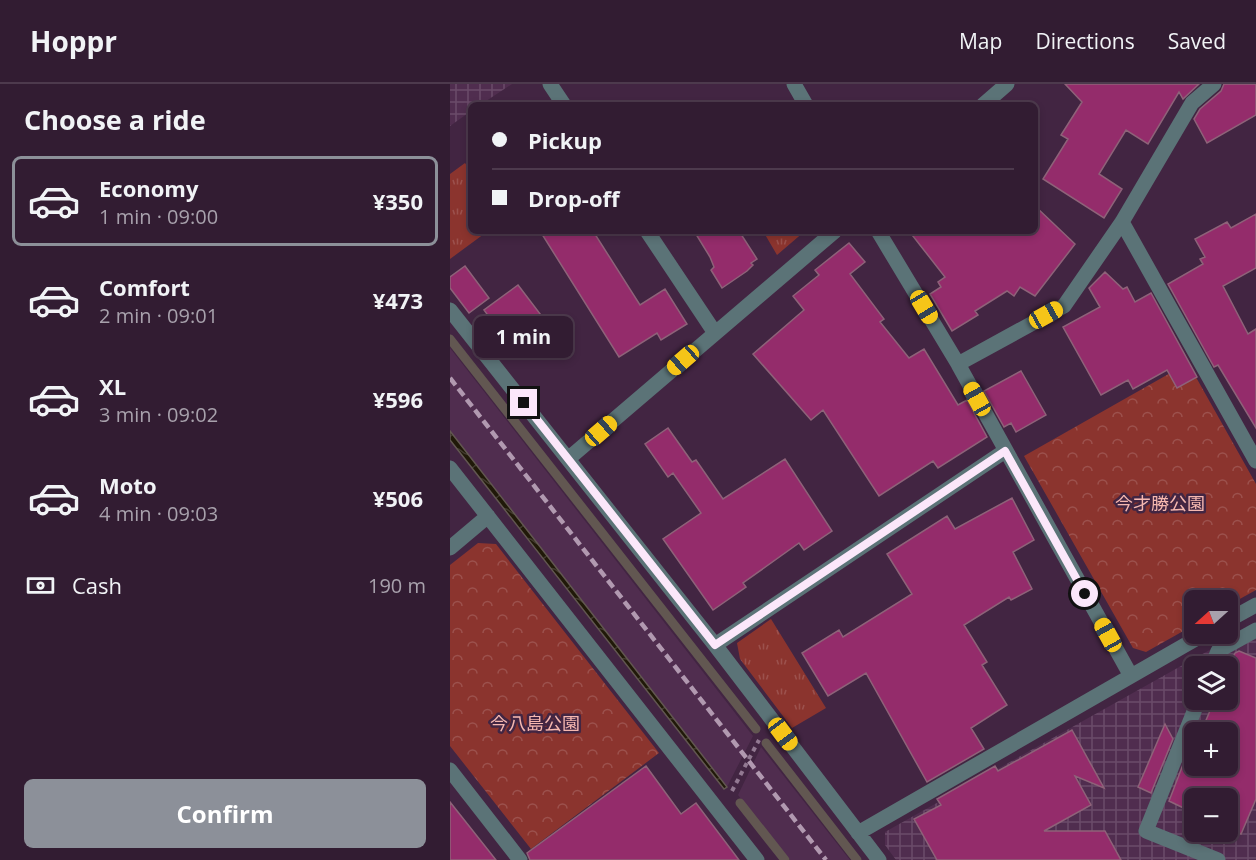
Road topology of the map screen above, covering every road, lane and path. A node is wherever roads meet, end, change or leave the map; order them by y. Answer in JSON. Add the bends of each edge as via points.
{"nodes":[{"id":1,"x":550,"y":84,"type":"edge"},
{"id":2,"x":794,"y":84,"type":"edge"},
{"id":3,"x":1007,"y":84,"type":"edge"},
{"id":4,"x":1214,"y":84,"type":"edge"},
{"id":5,"x":562,"y":102,"type":"edge"},
{"id":6,"x":804,"y":102,"type":"edge"},
{"id":7,"x":986,"y":102,"type":"edge"},
{"id":8,"x":1122,"y":222,"type":"junction"},
{"id":9,"x":649,"y":234,"type":"edge"},
{"id":10,"x":831,"y":234,"type":"edge"},
{"id":11,"x":880,"y":234,"type":"edge"},
{"id":12,"x":450,"y":310,"type":"edge"},
{"id":13,"x":715,"y":333,"type":"junction"},
{"id":14,"x":958,"y":364,"type":"junction"},
{"id":15,"x":1005,"y":451,"type":"junction"},
{"id":16,"x":568,"y":459,"type":"junction"},
{"id":17,"x":1256,"y":461,"type":"edge"},
{"id":18,"x":450,"y":468,"type":"edge"},
{"id":19,"x":488,"y":516,"type":"junction"},
{"id":20,"x":450,"y":548,"type":"edge"},
{"id":21,"x":1256,"y":605,"type":"edge"},
{"id":22,"x":1238,"y":615,"type":"edge"},
{"id":23,"x":1256,"y":630,"type":"edge"},
{"id":24,"x":1186,"y":644,"type":"edge"},
{"id":25,"x":715,"y":645,"type":"junction"},
{"id":26,"x":1216,"y":656,"type":"edge"},
{"id":27,"x":1131,"y":675,"type":"junction"},
{"id":28,"x":1195,"y":710,"type":"edge"},
{"id":29,"x":770,"y":718,"type":"junction"},
{"id":30,"x":450,"y":770,"type":"edge"},
{"id":31,"x":720,"y":813,"type":"junction"},
{"id":32,"x":858,"y":833,"type":"junction"},
{"id":33,"x":520,"y":860,"type":"edge"},
{"id":34,"x":757,"y":860,"type":"edge"},
{"id":35,"x":879,"y":860,"type":"edge"},
{"id":36,"x":1218,"y":860,"type":"edge"}],
"edges":[{"from":1,"to":5,"type":"street"},
{"from":2,"to":6,"type":"street"},
{"from":3,"to":7,"type":"street"},
{"from":4,"to":8,"type":"street","via":[[1192,103]]},
{"from":8,"to":14,"type":"street","via":[[1064,306]]},
{"from":8,"to":17,"type":"street"},
{"from":9,"to":13,"type":"street"},
{"from":10,"to":13,"type":"street"},
{"from":11,"to":14,"type":"street"},
{"from":12,"to":16,"type":"street"},
{"from":13,"to":16,"type":"street"},
{"from":14,"to":15,"type":"street"},
{"from":15,"to":25,"type":"street"},
{"from":15,"to":27,"type":"street"},
{"from":16,"to":25,"type":"street"},
{"from":18,"to":19,"type":"street"},
{"from":19,"to":20,"type":"street"},
{"from":19,"to":31,"type":"street"},
{"from":21,"to":22,"type":"street"},
{"from":23,"to":26,"type":"street","via":[[1218,651]]},
{"from":24,"to":27,"type":"street"},
{"from":25,"to":29,"type":"street"},
{"from":27,"to":32,"type":"street"},
{"from":28,"to":36,"type":"street","via":[[1146,831]]},
{"from":29,"to":31,"type":"path"},
{"from":29,"to":32,"type":"street"},
{"from":30,"to":33,"type":"street"},
{"from":31,"to":34,"type":"street"},
{"from":32,"to":35,"type":"street"}]}
